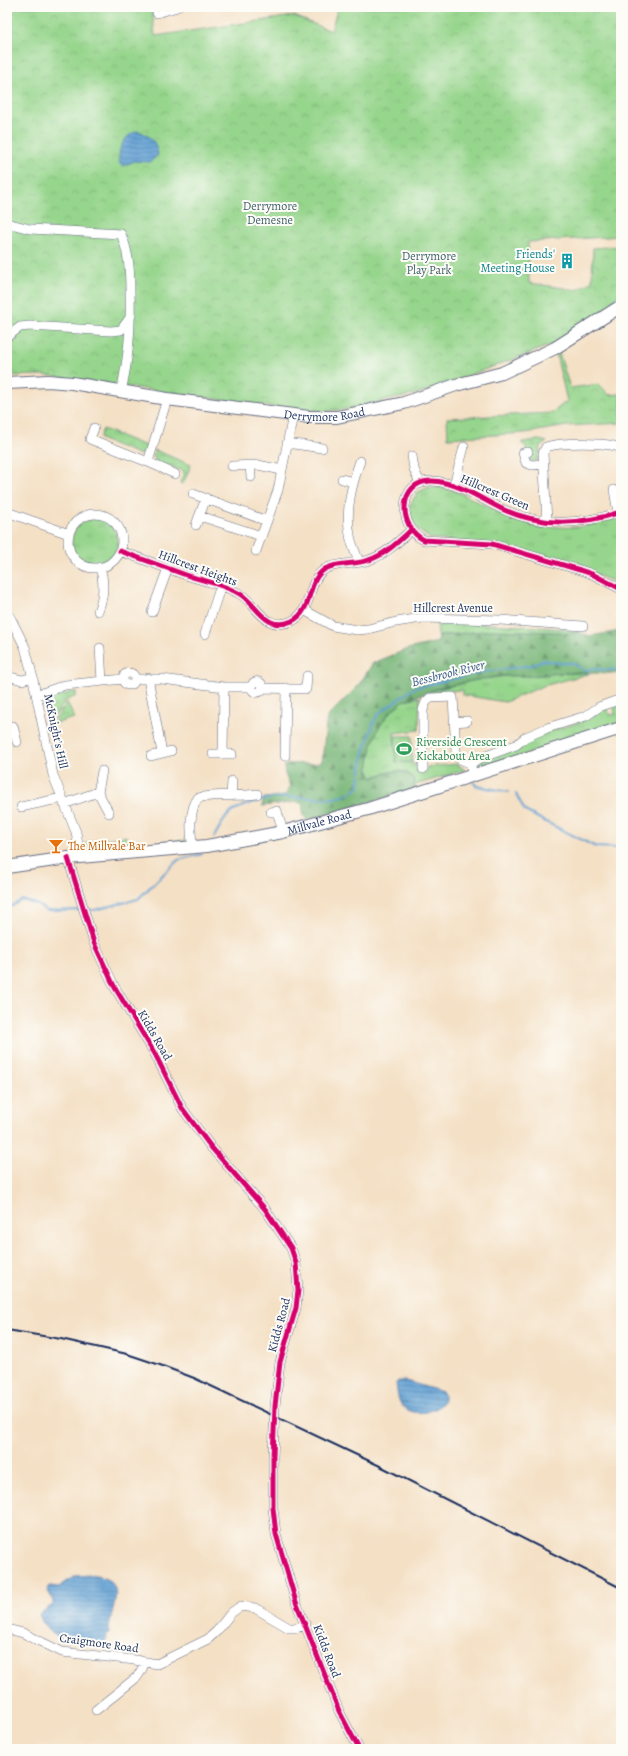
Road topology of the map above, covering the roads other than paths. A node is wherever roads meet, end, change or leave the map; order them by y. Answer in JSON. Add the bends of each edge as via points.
{"nodes":[{"id":1,"x":177,"y":7,"type":"edge"},
{"id":2,"x":157,"y":13,"type":"dead end"},
{"id":3,"x":7,"y":223,"type":"edge"},
{"id":4,"x":621,"y":306,"type":"edge"},
{"id":5,"x":131,"y":316,"type":"junction"},
{"id":6,"x":7,"y":337,"type":"edge"},
{"id":7,"x":7,"y":383,"type":"edge"},
{"id":8,"x":121,"y":392,"type":"junction"},
{"id":9,"x":167,"y":399,"type":"junction"},
{"id":10,"x":293,"y":415,"type":"junction"},
{"id":11,"x":94,"y":428,"type":"dead end"},
{"id":12,"x":287,"y":443,"type":"junction"},
{"id":13,"x":322,"y":448,"type":"dead end"},
{"id":14,"x":621,"y":448,"type":"edge"},
{"id":15,"x":528,"y":452,"type":"dead end"},
{"id":16,"x":412,"y":456,"type":"dead end"},
{"id":17,"x":472,"y":456,"type":"dead end"},
{"id":18,"x":360,"y":461,"type":"dead end"},
{"id":19,"x":148,"y":462,"type":"junction"},
{"id":20,"x":543,"y":464,"type":"junction"},
{"id":21,"x":250,"y":465,"type":"junction"},
{"id":22,"x":232,"y":466,"type":"dead end"},
{"id":23,"x":282,"y":470,"type":"junction"},
{"id":24,"x":175,"y":474,"type":"dead end"},
{"id":25,"x":251,"y":477,"type":"dead end"},
{"id":26,"x":342,"y":479,"type":"dead end"},
{"id":27,"x":353,"y":482,"type":"junction"},
{"id":28,"x":420,"y":484,"type":"junction"},
{"id":29,"x":454,"y":485,"type":"junction"},
{"id":30,"x":614,"y":490,"type":"dead end"},
{"id":31,"x":193,"y":494,"type":"dead end"},
{"id":32,"x":206,"y":498,"type":"junction"},
{"id":33,"x":7,"y":512,"type":"edge"},
{"id":34,"x":619,"y":513,"type":"edge"},
{"id":35,"x":266,"y":521,"type":"junction"},
{"id":36,"x":547,"y":521,"type":"junction"},
{"id":37,"x":411,"y":530,"type":"junction"},
{"id":38,"x":70,"y":534,"type":"junction"},
{"id":39,"x":261,"y":536,"type":"junction"},
{"id":40,"x":120,"y":551,"type":"junction"},
{"id":41,"x":256,"y":551,"type":"dead end"},
{"id":42,"x":359,"y":562,"type":"junction"},
{"id":43,"x":100,"y":567,"type":"junction"},
{"id":44,"x":168,"y":568,"type":"junction"},
{"id":45,"x":221,"y":585,"type":"junction"},
{"id":46,"x":621,"y":589,"type":"edge"},
{"id":47,"x":151,"y":607,"type":"dead end"},
{"id":48,"x":304,"y":610,"type":"junction"},
{"id":49,"x":7,"y":611,"type":"edge"},
{"id":50,"x":98,"y":611,"type":"dead end"},
{"id":51,"x":566,"y":614,"type":"dead end"},
{"id":52,"x":566,"y":624,"type":"junction"},
{"id":53,"x":583,"y":626,"type":"dead end"},
{"id":54,"x":216,"y":631,"type":"dead end"},
{"id":55,"x":100,"y":648,"type":"dead end"},
{"id":56,"x":7,"y":676,"type":"edge"},
{"id":57,"x":307,"y":676,"type":"dead end"},
{"id":58,"x":33,"y":677,"type":"junction"},
{"id":59,"x":148,"y":678,"type":"junction"},
{"id":60,"x":102,"y":681,"type":"junction"},
{"id":61,"x":224,"y":687,"type":"junction"},
{"id":62,"x":286,"y":688,"type":"junction"},
{"id":63,"x":37,"y":695,"type":"junction"},
{"id":64,"x":621,"y":699,"type":"edge"},
{"id":65,"x":467,"y":721,"type":"dead end"},
{"id":66,"x":454,"y":722,"type":"junction"},
{"id":67,"x":13,"y":726,"type":"dead end"},
{"id":68,"x":621,"y":728,"type":"edge"},
{"id":69,"x":13,"y":739,"type":"edge"},
{"id":70,"x":171,"y":751,"type":"dead end"},
{"id":71,"x":162,"y":753,"type":"junction"},
{"id":72,"x":212,"y":754,"type":"dead end"},
{"id":73,"x":151,"y":756,"type":"dead end"},
{"id":74,"x":285,"y":756,"type":"dead end"},
{"id":75,"x":472,"y":763,"type":"junction"},
{"id":76,"x":423,"y":769,"type":"dead end"},
{"id":77,"x":102,"y":771,"type":"dead end"},
{"id":78,"x":474,"y":775,"type":"junction"},
{"id":79,"x":232,"y":781,"type":"dead end"},
{"id":80,"x":98,"y":792,"type":"junction"},
{"id":81,"x":257,"y":794,"type":"dead end"},
{"id":82,"x":231,"y":796,"type":"junction"},
{"id":83,"x":63,"y":801,"type":"junction"},
{"id":84,"x":21,"y":808,"type":"dead end"},
{"id":85,"x":109,"y":812,"type":"dead end"},
{"id":86,"x":271,"y":812,"type":"dead end"},
{"id":87,"x":283,"y":832,"type":"junction"},
{"id":88,"x":193,"y":848,"type":"junction"},
{"id":89,"x":74,"y":858,"type":"junction"},
{"id":90,"x":7,"y":867,"type":"edge"},
{"id":91,"x":306,"y":1625,"type":"junction"},
{"id":92,"x":7,"y":1629,"type":"edge"},
{"id":93,"x":144,"y":1662,"type":"junction"},
{"id":94,"x":96,"y":1710,"type":"dead end"},
{"id":95,"x":359,"y":1749,"type":"edge"}],
"edges":[{"from":1,"to":2,"type":"street"},
{"from":3,"to":5,"type":"street","via":[[30,228],[121,234],[130,266]]},
{"from":4,"to":10,"type":"main road","name":"Derrymore Road","via":[[555,348],[502,373],[404,403],[352,414],[308,418]]},
{"from":5,"to":6,"type":"street","via":[[121,330],[30,326],[20,327]]},
{"from":5,"to":8,"type":"street","via":[[128,362]]},
{"from":7,"to":8,"type":"main road","name":"Derrymore Road","via":[[72,383]]},
{"from":8,"to":9,"type":"main road","name":"Derrymore Road"},
{"from":9,"to":10,"type":"main road","name":"Derrymore Road"},
{"from":9,"to":19,"type":"street"},
{"from":10,"to":12,"type":"street"},
{"from":11,"to":19,"type":"street","via":[[90,439]]},
{"from":12,"to":13,"type":"street","via":[[310,450]]},
{"from":12,"to":23,"type":"street"},
{"from":14,"to":20,"type":"street","name":"Hillcrest Green","via":[[607,445],[550,446],[546,447],[543,453]]},
{"from":15,"to":20,"type":"street","via":[[523,453],[526,463]]},
{"from":16,"to":28,"type":"street"},
{"from":17,"to":29,"type":"street","via":[[463,450]]},
{"from":18,"to":27,"type":"street"},
{"from":19,"to":24,"type":"street"},
{"from":20,"to":36,"type":"street","name":"Hillcrest Green"},
{"from":21,"to":22,"type":"street"},
{"from":21,"to":23,"type":"street"},
{"from":21,"to":25,"type":"street"},
{"from":23,"to":35,"type":"street","via":[[278,490]]},
{"from":26,"to":27,"type":"street"},
{"from":27,"to":42,"type":"street","via":[[348,526]]},
{"from":28,"to":29,"type":"street","name":"Hillcrest Green","via":[[429,481]]},
{"from":28,"to":37,"type":"street","via":[[414,487],[406,500],[405,516]]},
{"from":29,"to":36,"type":"street","name":"Hillcrest Green","via":[[517,515]]},
{"from":30,"to":34,"type":"street"},
{"from":31,"to":32,"type":"street"},
{"from":32,"to":35,"type":"street"},
{"from":32,"to":39,"type":"street","via":[[198,521]]},
{"from":33,"to":38,"type":"street"},
{"from":34,"to":36,"type":"street","name":"Hillcrest Green","via":[[581,522]]},
{"from":35,"to":39,"type":"street"},
{"from":37,"to":42,"type":"street","via":[[377,556]]},
{"from":37,"to":46,"type":"street","via":[[424,540],[492,544],[592,574]]},
{"from":38,"to":40,"type":"street","via":[[79,519],[87,515],[104,515],[115,523],[121,534]]},
{"from":38,"to":43,"type":"street","via":[[68,539],[76,559],[91,567]]},
{"from":39,"to":41,"type":"street"},
{"from":40,"to":43,"type":"street","via":[[116,558]]},
{"from":40,"to":44,"type":"street","name":"Hillcrest Heights"},
{"from":42,"to":48,"type":"street","via":[[329,566],[322,571],[314,583]]},
{"from":43,"to":50,"type":"street","via":[[104,591]]},
{"from":44,"to":45,"type":"street","name":"Hillcrest Heights"},
{"from":44,"to":47,"type":"street","name":"Hillcrest Heights"},
{"from":45,"to":48,"type":"street","name":"Hillcrest Heights","via":[[240,594],[261,616],[276,623],[291,621]]},
{"from":45,"to":54,"type":"street","name":"Hillcrest Heights","via":[[206,631]]},
{"from":48,"to":52,"type":"street","name":"Hillcrest Avenue","via":[[333,626],[357,630],[422,618]]},
{"from":49,"to":58,"type":"street","name":"McKnight's Hill","via":[[25,647]]},
{"from":51,"to":52,"type":"street"},
{"from":52,"to":53,"type":"street","name":"Hillcrest Avenue"},
{"from":55,"to":60,"type":"street"},
{"from":56,"to":58,"type":"street","via":[[22,680]]},
{"from":57,"to":62,"type":"street","via":[[306,689]]},
{"from":58,"to":63,"type":"street","name":"McKnight's Hill"},
{"from":59,"to":60,"type":"street","via":[[135,679],[130,685],[123,679]]},
{"from":59,"to":61,"type":"street"},
{"from":59,"to":71,"type":"street"},
{"from":60,"to":63,"type":"street","via":[[65,685]]},
{"from":61,"to":62,"type":"street","via":[[252,687],[256,692],[262,688]]},
{"from":61,"to":72,"type":"street","via":[[227,754]]},
{"from":62,"to":74,"type":"street"},
{"from":63,"to":83,"type":"street","name":"McKnight's Hill","via":[[53,775]]},
{"from":64,"to":75,"type":"street","via":[[599,707],[586,716],[526,737],[516,745]]},
{"from":65,"to":66,"type":"street"},
{"from":66,"to":75,"type":"street","via":[[457,756]]},
{"from":66,"to":76,"type":"street","via":[[453,697],[430,698],[426,702],[423,710]]},
{"from":67,"to":69,"type":"street"},
{"from":68,"to":78,"type":"main road","name":"Millvale Road"},
{"from":70,"to":71,"type":"street"},
{"from":71,"to":73,"type":"street"},
{"from":75,"to":78,"type":"street"},
{"from":77,"to":80,"type":"street"},
{"from":78,"to":87,"type":"main road","name":"Millvale Road","via":[[368,809]]},
{"from":79,"to":82,"type":"street"},
{"from":80,"to":83,"type":"street"},
{"from":80,"to":85,"type":"street"},
{"from":81,"to":82,"type":"street"},
{"from":82,"to":88,"type":"street","via":[[198,798],[192,814]]},
{"from":83,"to":84,"type":"street"},
{"from":83,"to":89,"type":"street","name":"McKnight's Hill","via":[[76,832]]},
{"from":86,"to":87,"type":"street","via":[[278,811]]},
{"from":87,"to":88,"type":"main road","name":"Millvale Road"},
{"from":88,"to":89,"type":"main road","name":"Millvale Road"},
{"from":89,"to":90,"type":"main road","name":"Millvale Road"},
{"from":89,"to":91,"type":"street","name":"Kidds Road","via":[[80,898],[96,946],[114,986],[155,1054],[182,1108],[211,1147],[265,1209],[291,1248],[296,1263],[296,1308],[280,1362],[277,1386],[273,1440],[273,1508],[282,1559]]},
{"from":91,"to":93,"type":"street","name":"Craigmore Road","via":[[289,1628],[255,1608],[241,1606],[231,1613],[208,1639],[162,1663]]},
{"from":91,"to":95,"type":"street","name":"Kidds Road","via":[[339,1711]]},
{"from":92,"to":93,"type":"street","name":"Craigmore Road","via":[[23,1633],[62,1652]]},
{"from":93,"to":94,"type":"street","via":[[136,1677]]}]}
